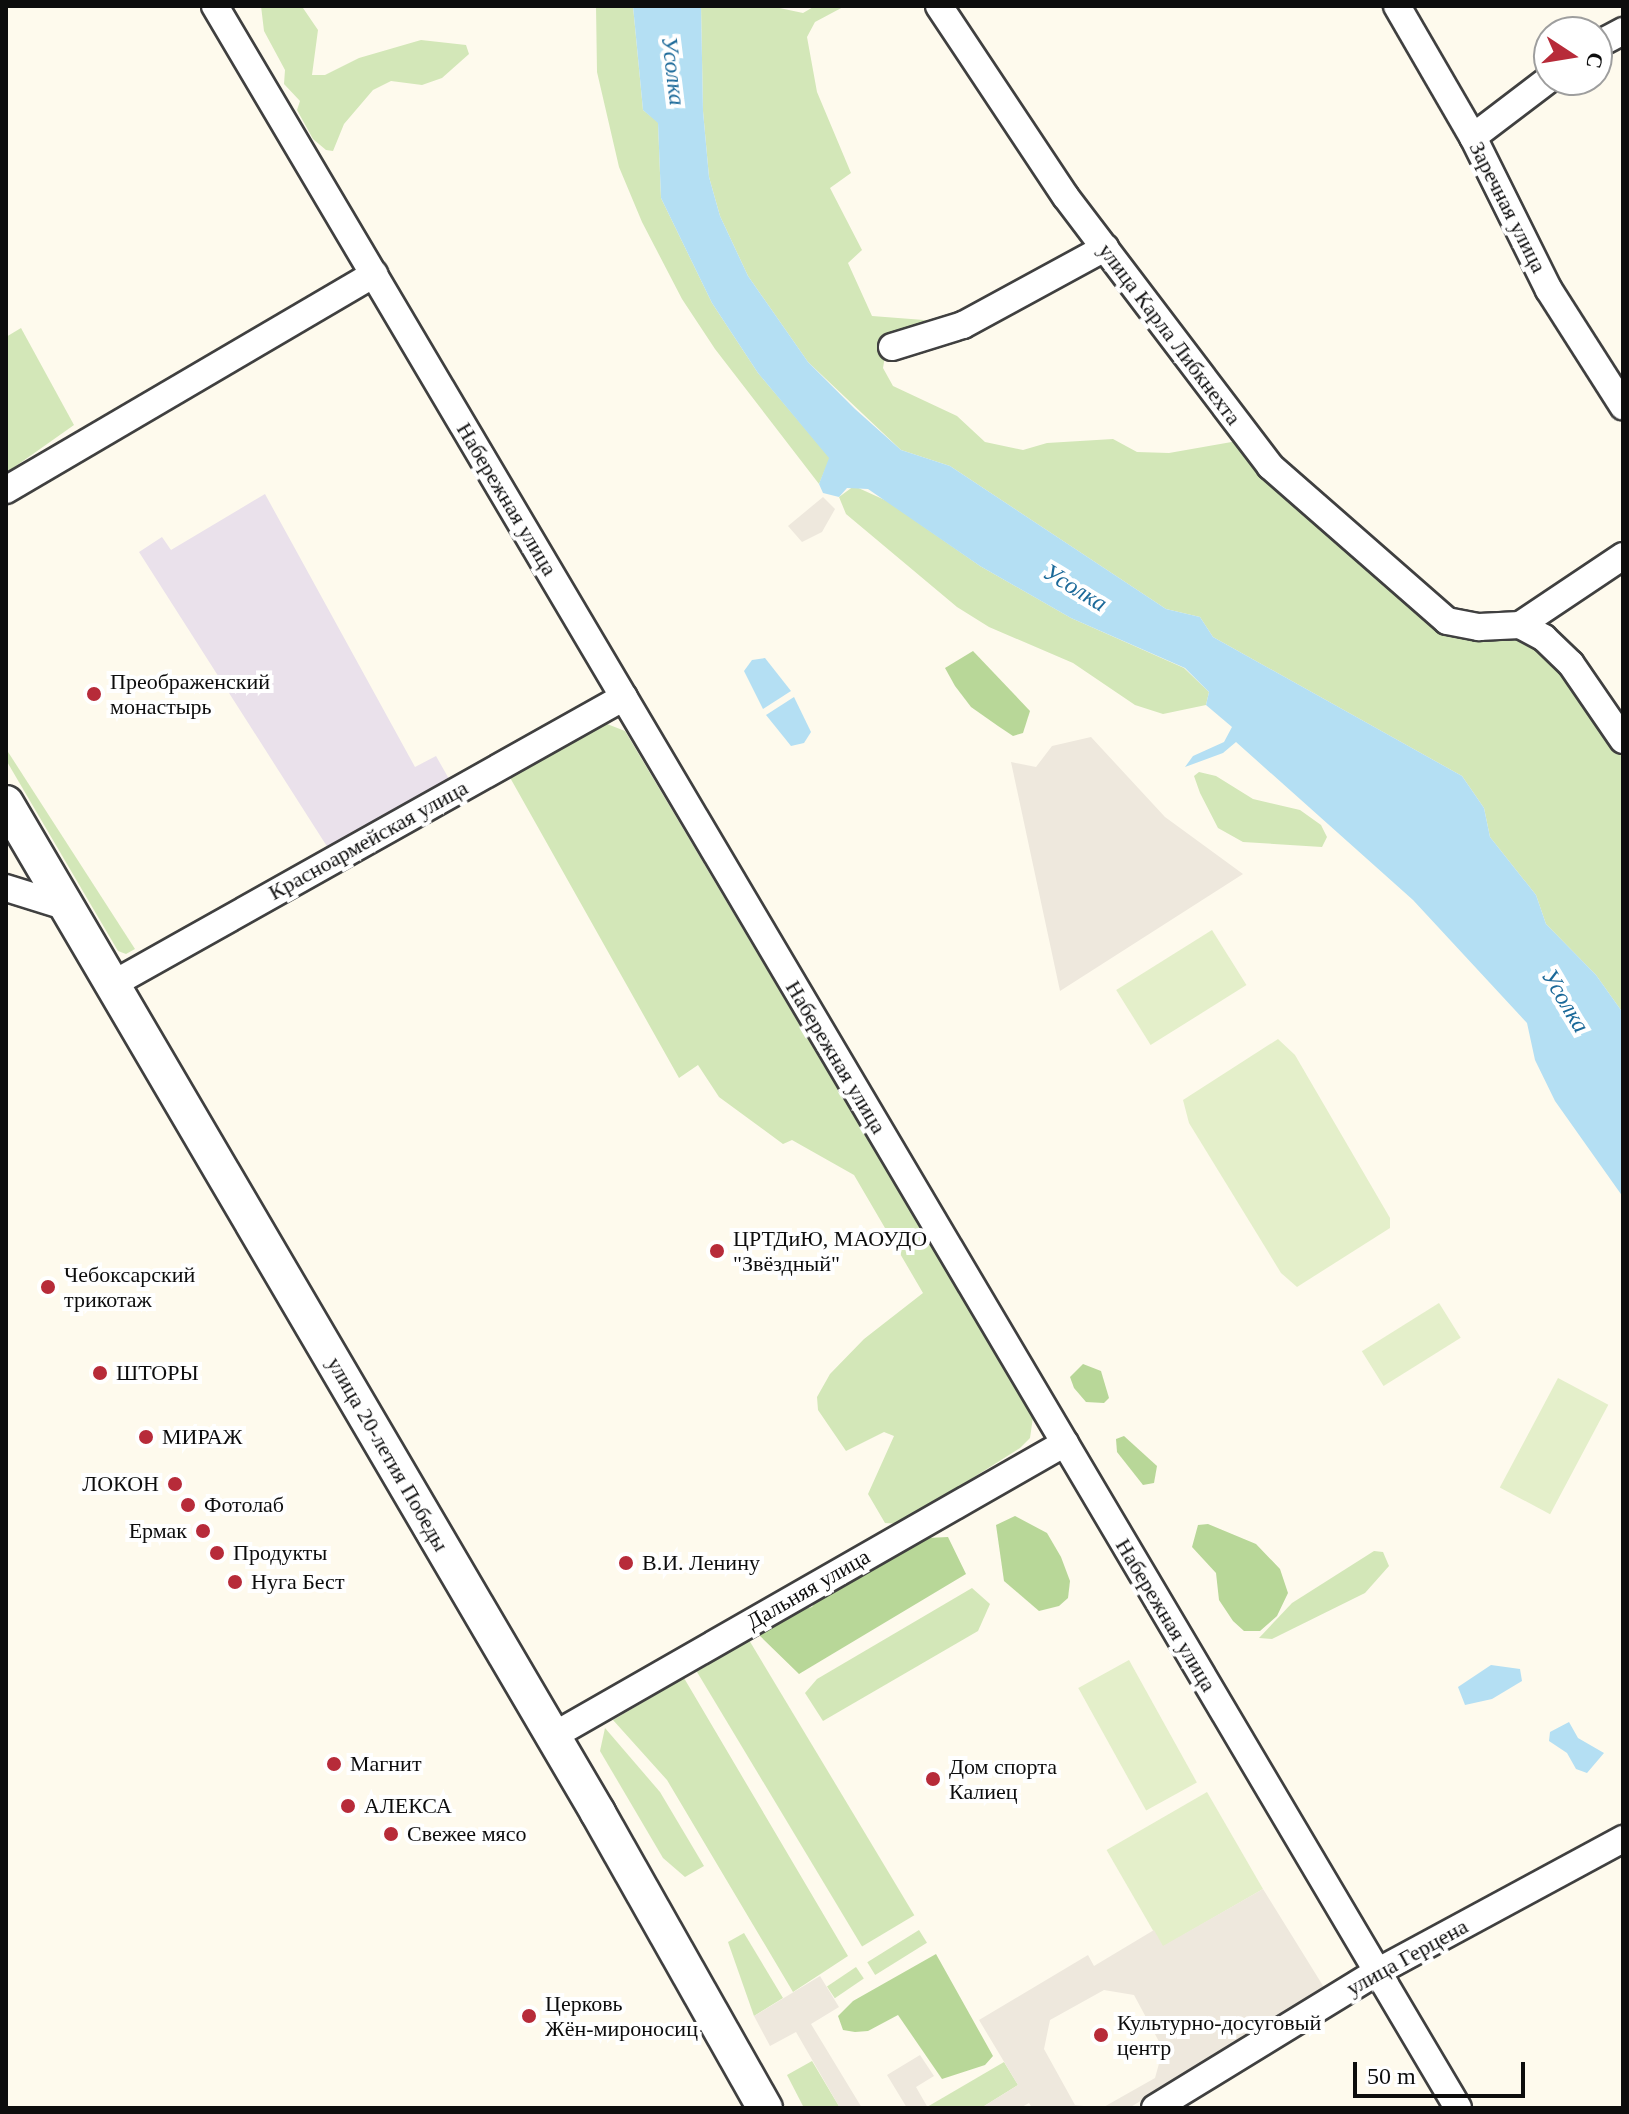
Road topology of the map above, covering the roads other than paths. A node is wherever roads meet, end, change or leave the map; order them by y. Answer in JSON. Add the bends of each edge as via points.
{"nodes":[{"id":1,"x":215,"y":6,"type":"edge"},
{"id":2,"x":939,"y":6,"type":"edge"},
{"id":3,"x":1397,"y":6,"type":"edge"},
{"id":4,"x":1533,"y":91,"type":"edge"},
{"id":5,"x":1473,"y":137,"type":"junction"},
{"id":6,"x":1105,"y":248,"type":"junction"},
{"id":7,"x":374,"y":274,"type":"junction"},
{"id":8,"x":892,"y":347,"type":"dead end"},
{"id":9,"x":1623,"y":406,"type":"edge"},
{"id":10,"x":6,"y":490,"type":"edge"},
{"id":11,"x":1623,"y":556,"type":"edge"},
{"id":12,"x":1520,"y":625,"type":"junction"},
{"id":13,"x":624,"y":697,"type":"junction"},
{"id":14,"x":1623,"y":740,"type":"edge"},
{"id":15,"x":6,"y":803,"type":"edge"},
{"id":16,"x":6,"y":888,"type":"edge"},
{"id":17,"x":67,"y":907,"type":"junction"},
{"id":18,"x":113,"y":984,"type":"junction"},
{"id":19,"x":1065,"y":1443,"type":"junction"},
{"id":20,"x":553,"y":1736,"type":"junction"},
{"id":21,"x":1623,"y":1839,"type":"edge"},
{"id":22,"x":1377,"y":1972,"type":"junction"},
{"id":23,"x":765,"y":2108,"type":"edge"},
{"id":24,"x":1155,"y":2108,"type":"edge"},
{"id":25,"x":1458,"y":2108,"type":"edge"}],
"edges":[{"from":1,"to":7,"type":"street","name":"Набережная улица"},
{"from":2,"to":6,"type":"street","name":"улица Карла Либкнехта"},
{"from":3,"to":5,"type":"street","name":"Заречная улица"},
{"from":4,"to":5,"type":"street"},
{"from":5,"to":9,"type":"street","name":"Заречная улица","via":[[1549,290]]},
{"from":6,"to":8,"type":"street","via":[[963,325]]},
{"from":6,"to":12,"type":"street","name":"улица Карла Либкнехта","via":[[1270,466],[1447,621],[1479,627]]},
{"from":7,"to":10,"type":"street"},
{"from":7,"to":13,"type":"street","name":"Набережная улица"},
{"from":11,"to":12,"type":"street"},
{"from":12,"to":14,"type":"street","via":[[1544,638],[1571,664]]},
{"from":13,"to":18,"type":"street","name":"Красноармейская улица"},
{"from":13,"to":19,"type":"street","name":"Набережная улица"},
{"from":15,"to":17,"type":"street","name":"улица 20-летия Победы"},
{"from":16,"to":17,"type":"street"},
{"from":17,"to":18,"type":"street","name":"улица 20-летия Победы"},
{"from":18,"to":20,"type":"street","name":"улица 20-летия Победы"},
{"from":19,"to":20,"type":"street","name":"Дальняя улица"},
{"from":19,"to":22,"type":"street","name":"Набережная улица"},
{"from":20,"to":23,"type":"street","name":"улица 20-летия Победы"},
{"from":21,"to":22,"type":"street","name":"улица Герцена"},
{"from":22,"to":24,"type":"street","name":"улица Герцена"},
{"from":22,"to":25,"type":"street","name":"Набережная улица"}]}
